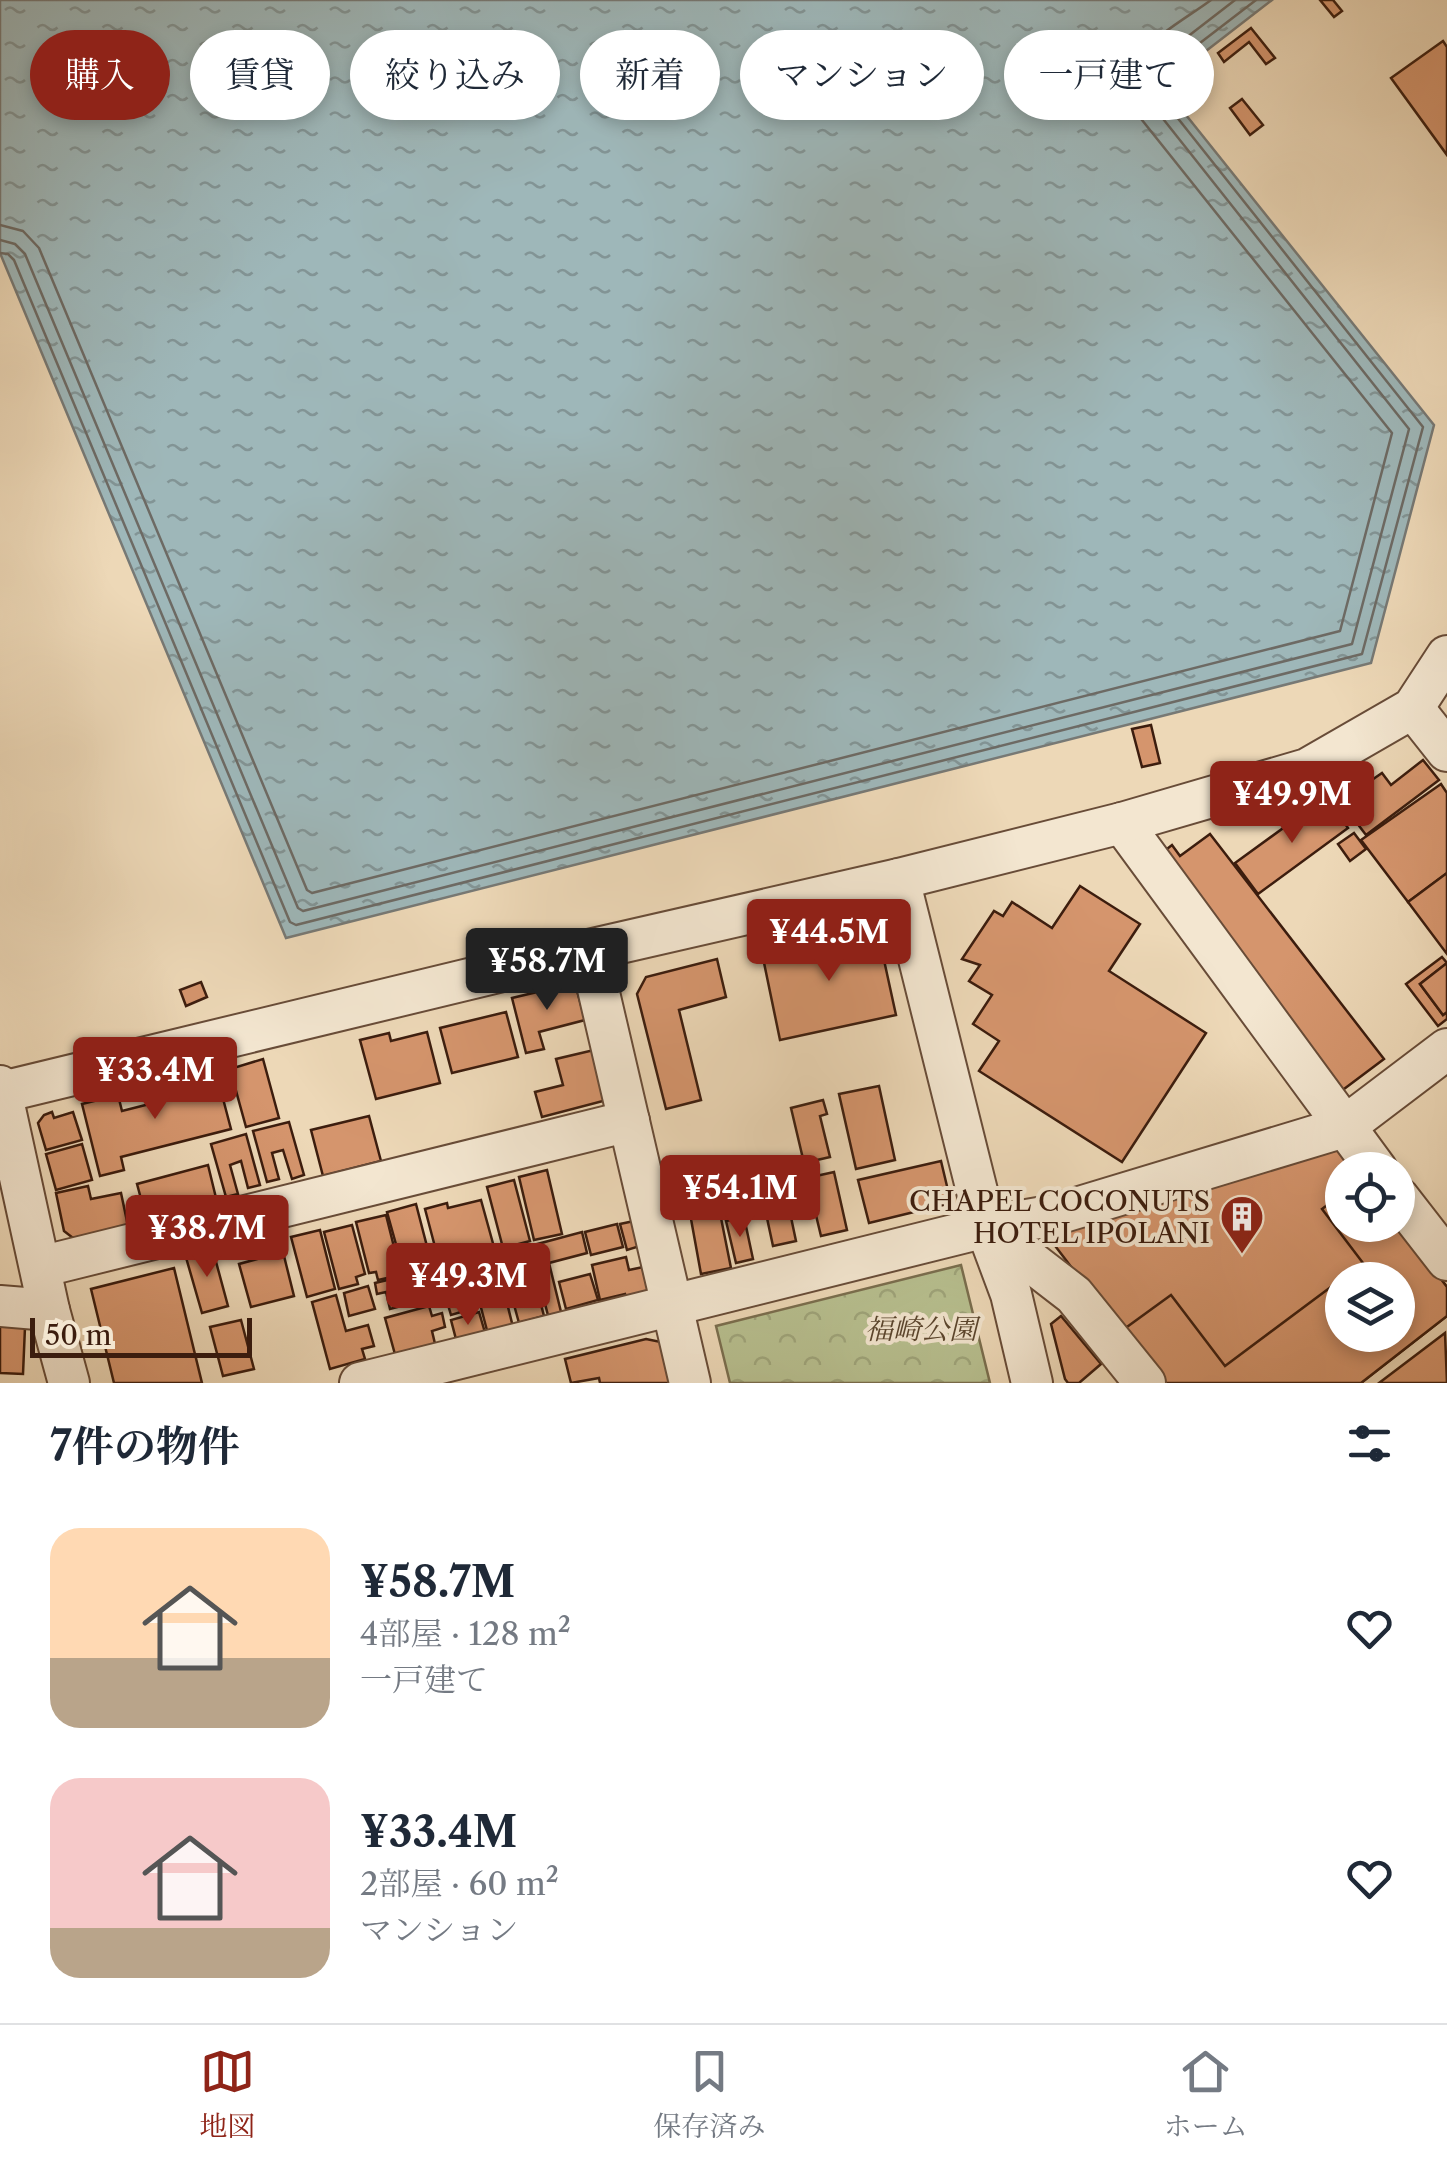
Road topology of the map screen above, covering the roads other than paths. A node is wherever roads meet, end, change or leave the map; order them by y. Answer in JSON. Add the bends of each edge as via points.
{"nodes":[{"id":1,"x":1447,"y":656,"type":"edge"},
{"id":2,"x":1412,"y":708,"type":"junction"},
{"id":3,"x":1447,"y":751,"type":"edge"},
{"id":4,"x":1122,"y":823,"type":"junction"},
{"id":5,"x":899,"y":880,"type":"junction"},
{"id":6,"x":590,"y":950,"type":"junction"},
{"id":7,"x":1440,"y":1056,"type":"edge"},
{"id":8,"x":1,"y":1089,"type":"edge"},
{"id":9,"x":629,"y":1120,"type":"junction"},
{"id":10,"x":1344,"y":1127,"type":"junction"},
{"id":11,"x":1363,"y":1152,"type":"edge"},
{"id":12,"x":1415,"y":1218,"type":"edge"},
{"id":13,"x":986,"y":1227,"type":"junction"},
{"id":14,"x":1447,"y":1260,"type":"edge"},
{"id":15,"x":60,"y":1262,"type":"dead end"},
{"id":16,"x":0,"y":1306,"type":"edge"},
{"id":17,"x":672,"y":1306,"type":"junction"},
{"id":18,"x":50,"y":1310,"type":"junction"},
{"id":19,"x":69,"y":1383,"type":"edge"},
{"id":20,"x":360,"y":1383,"type":"edge"},
{"id":21,"x":690,"y":1383,"type":"edge"},
{"id":22,"x":1032,"y":1383,"type":"edge"},
{"id":23,"x":1145,"y":1383,"type":"edge"}],
"edges":[{"from":1,"to":2,"type":"street"},
{"from":2,"to":3,"type":"street"},
{"from":2,"to":4,"type":"street","via":[[1306,768]]},
{"from":4,"to":5,"type":"street"},
{"from":4,"to":10,"type":"street"},
{"from":5,"to":6,"type":"street"},
{"from":5,"to":13,"type":"street"},
{"from":6,"to":8,"type":"street"},
{"from":6,"to":9,"type":"street"},
{"from":7,"to":10,"type":"street"},
{"from":8,"to":18,"type":"street"},
{"from":9,"to":15,"type":"street"},
{"from":9,"to":17,"type":"street"},
{"from":10,"to":11,"type":"street"},
{"from":10,"to":13,"type":"street","via":[[1050,1216]]},
{"from":12,"to":14,"type":"street"},
{"from":13,"to":17,"type":"street"},
{"from":13,"to":22,"type":"street","via":[[1011,1294]]},
{"from":13,"to":23,"type":"street","via":[[1074,1295]]},
{"from":16,"to":18,"type":"street"},
{"from":17,"to":20,"type":"street"},
{"from":17,"to":21,"type":"street"},
{"from":18,"to":19,"type":"street"}]}
